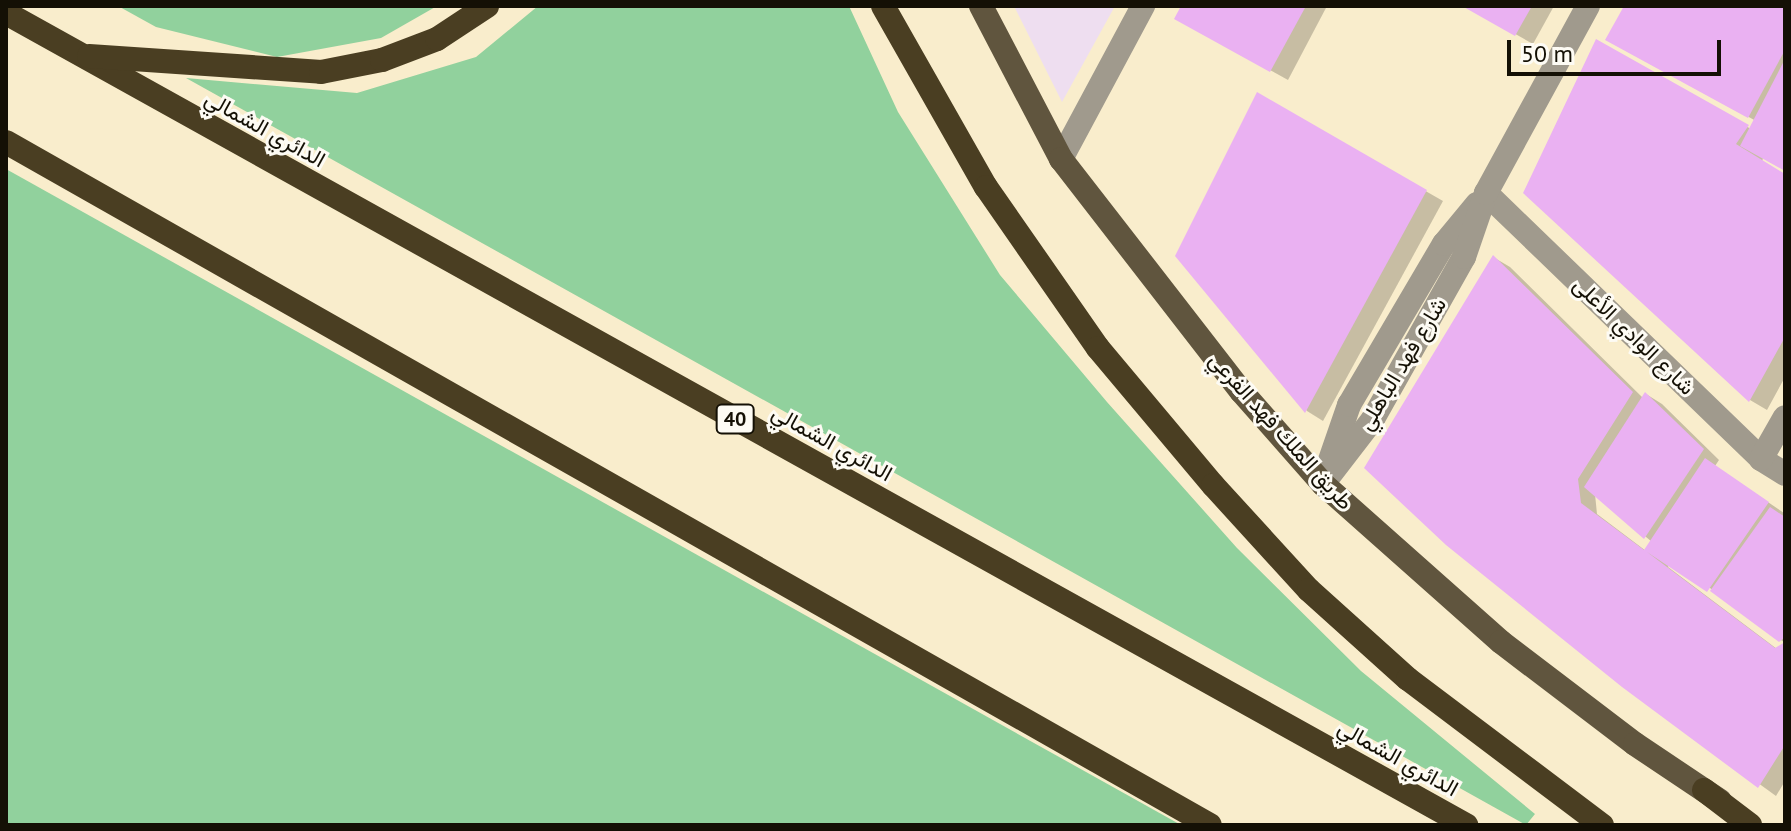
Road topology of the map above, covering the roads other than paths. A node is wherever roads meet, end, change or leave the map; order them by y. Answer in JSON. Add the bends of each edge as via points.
{"nodes":[{"id":1,"x":487,"y":6,"type":"edge"},
{"id":2,"x":883,"y":6,"type":"edge"},
{"id":3,"x":981,"y":6,"type":"edge"},
{"id":4,"x":1143,"y":6,"type":"edge"},
{"id":5,"x":1588,"y":6,"type":"edge"},
{"id":6,"x":6,"y":13,"type":"edge"},
{"id":7,"x":79,"y":55,"type":"junction"},
{"id":8,"x":6,"y":142,"type":"edge"},
{"id":9,"x":1061,"y":159,"type":"junction"},
{"id":10,"x":1486,"y":193,"type":"junction"},
{"id":11,"x":1785,"y":417,"type":"edge"},
{"id":12,"x":1761,"y":459,"type":"junction"},
{"id":13,"x":1785,"y":474,"type":"edge"},
{"id":14,"x":1323,"y":484,"type":"junction"},
{"id":15,"x":1704,"y":790,"type":"joint"},
{"id":16,"x":1210,"y":825,"type":"edge"},
{"id":17,"x":1466,"y":825,"type":"edge"},
{"id":18,"x":1602,"y":825,"type":"edge"},
{"id":19,"x":1753,"y":825,"type":"edge"}],
"edges":[{"from":1,"to":7,"type":"highway","via":[[437,39],[382,60],[321,72]]},
{"from":2,"to":18,"type":"highway","via":[[986,187],[1098,348],[1213,485],[1309,590],[1408,679]]},
{"from":3,"to":9,"type":"main road","name":"طريق الملك فهد الفرعي"},
{"from":4,"to":9,"type":"street"},
{"from":5,"to":10,"type":"street","name":"شارع فهد الباهلي"},
{"from":6,"to":7,"type":"highway","name":"الدائري الشمالي","number":"40"},
{"from":7,"to":17,"type":"highway","name":"الدائري الشمالي","number":"40"},
{"from":8,"to":16,"type":"highway"},
{"from":9,"to":14,"type":"main road","name":"طريق الملك فهد الفرعي","via":[[1241,391]]},
{"from":10,"to":12,"type":"street","name":"شارع الوادي الأعلى"},
{"from":10,"to":14,"type":"street","name":"شارع فهد الباهلي","via":[[1464,257],[1373,419]]},
{"from":11,"to":12,"type":"street"},
{"from":12,"to":13,"type":"street","name":"شارع الوادي الأعلى"},
{"from":14,"to":15,"type":"main road","name":"طريق الملك فهد الفرعي","via":[[1501,642]]},
{"from":15,"to":19,"type":"highway"}]}
